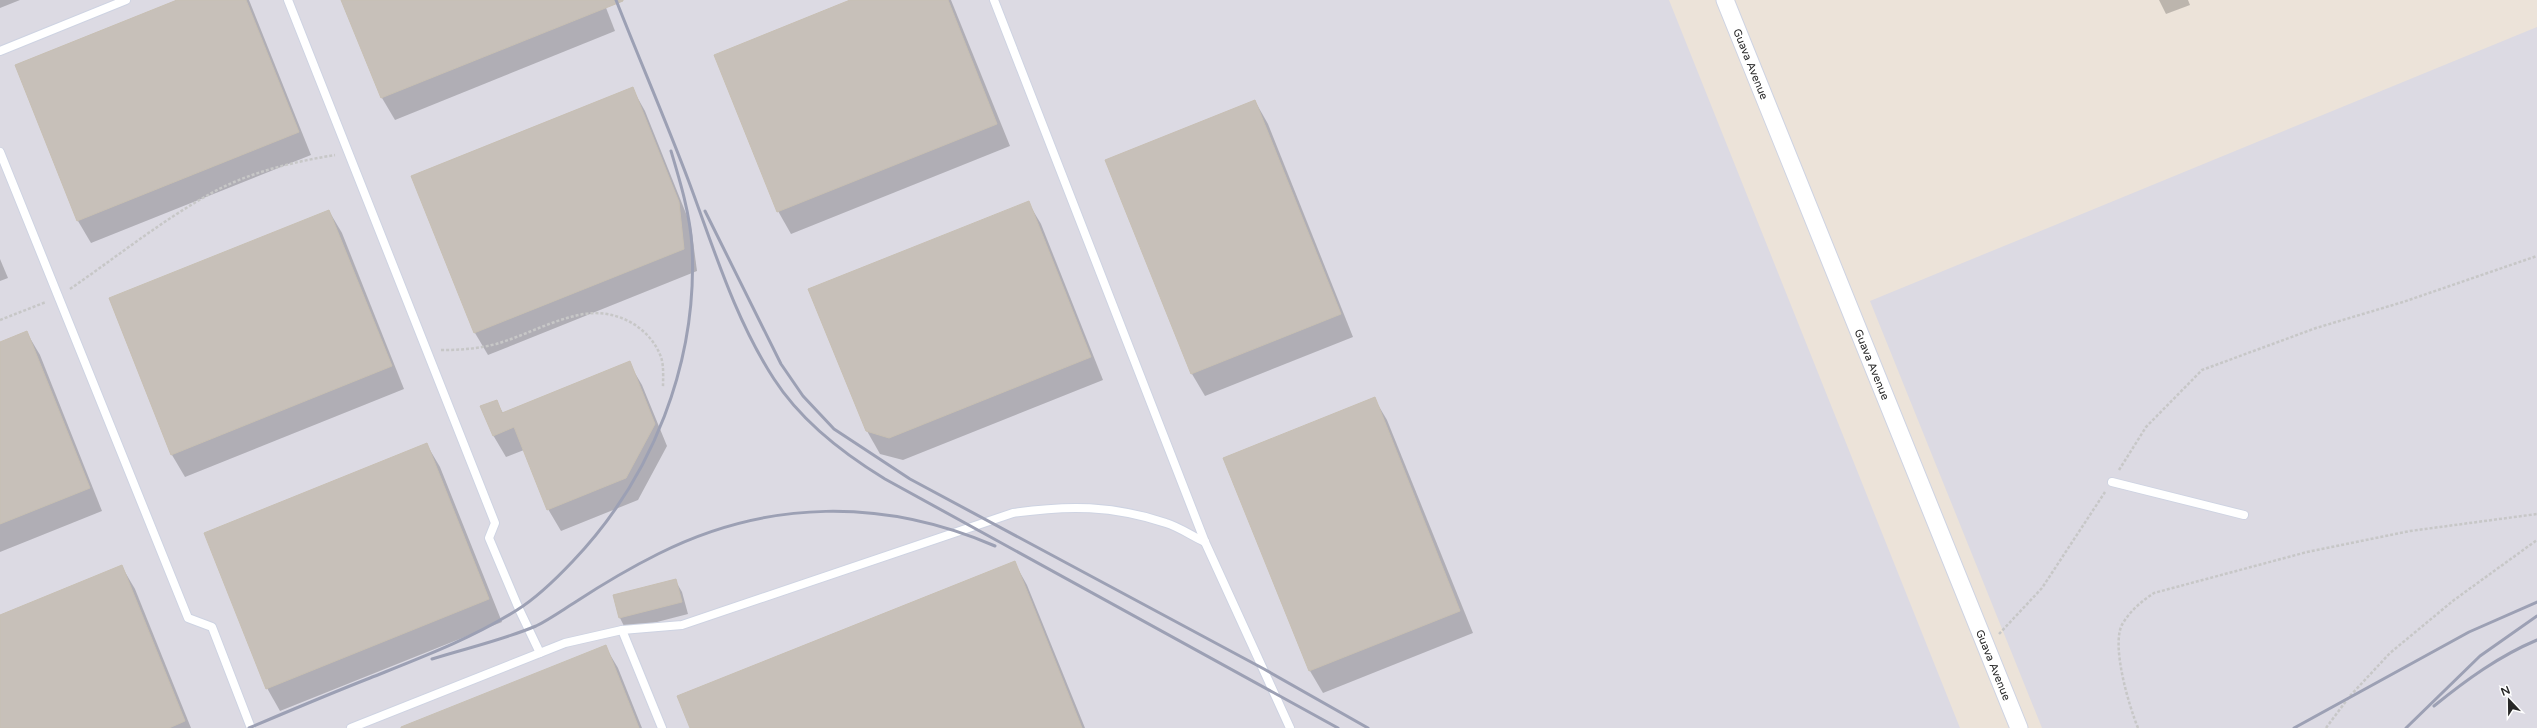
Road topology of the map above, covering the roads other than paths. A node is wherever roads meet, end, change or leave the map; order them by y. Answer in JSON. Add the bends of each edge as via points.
{"nodes":[{"id":1,"x":126,"y":0,"type":"edge"},
{"id":2,"x":288,"y":0,"type":"edge"},
{"id":3,"x":994,"y":0,"type":"edge"},
{"id":4,"x":1725,"y":0,"type":"edge"},
{"id":5,"x":0,"y":51,"type":"edge"},
{"id":6,"x":0,"y":152,"type":"edge"},
{"id":7,"x":2112,"y":482,"type":"road end"},
{"id":8,"x":2244,"y":515,"type":"dead end"},
{"id":9,"x":1205,"y":542,"type":"junction"},
{"id":10,"x":622,"y":630,"type":"junction"},
{"id":11,"x":540,"y":653,"type":"junction"},
{"id":12,"x":251,"y":728,"type":"edge"},
{"id":13,"x":350,"y":728,"type":"edge"},
{"id":14,"x":662,"y":728,"type":"edge"},
{"id":15,"x":1290,"y":728,"type":"edge"},
{"id":16,"x":2019,"y":728,"type":"edge"}],
"edges":[{"from":1,"to":5,"type":"lane"},
{"from":2,"to":11,"type":"lane","via":[[495,523],[489,538],[518,609]]},
{"from":3,"to":9,"type":"lane"},
{"from":4,"to":16,"type":"street","name":"Guava Avenue"},
{"from":6,"to":12,"type":"lane","via":[[188,618],[212,628]]},
{"from":7,"to":8,"type":"lane"},
{"from":9,"to":10,"type":"lane","via":[[1168,523],[1108,508],[1056,507],[987,520],[682,625]]},
{"from":9,"to":15,"type":"lane"},
{"from":10,"to":11,"type":"lane","via":[[565,643]]},
{"from":10,"to":14,"type":"lane"},
{"from":11,"to":13,"type":"lane"}]}
